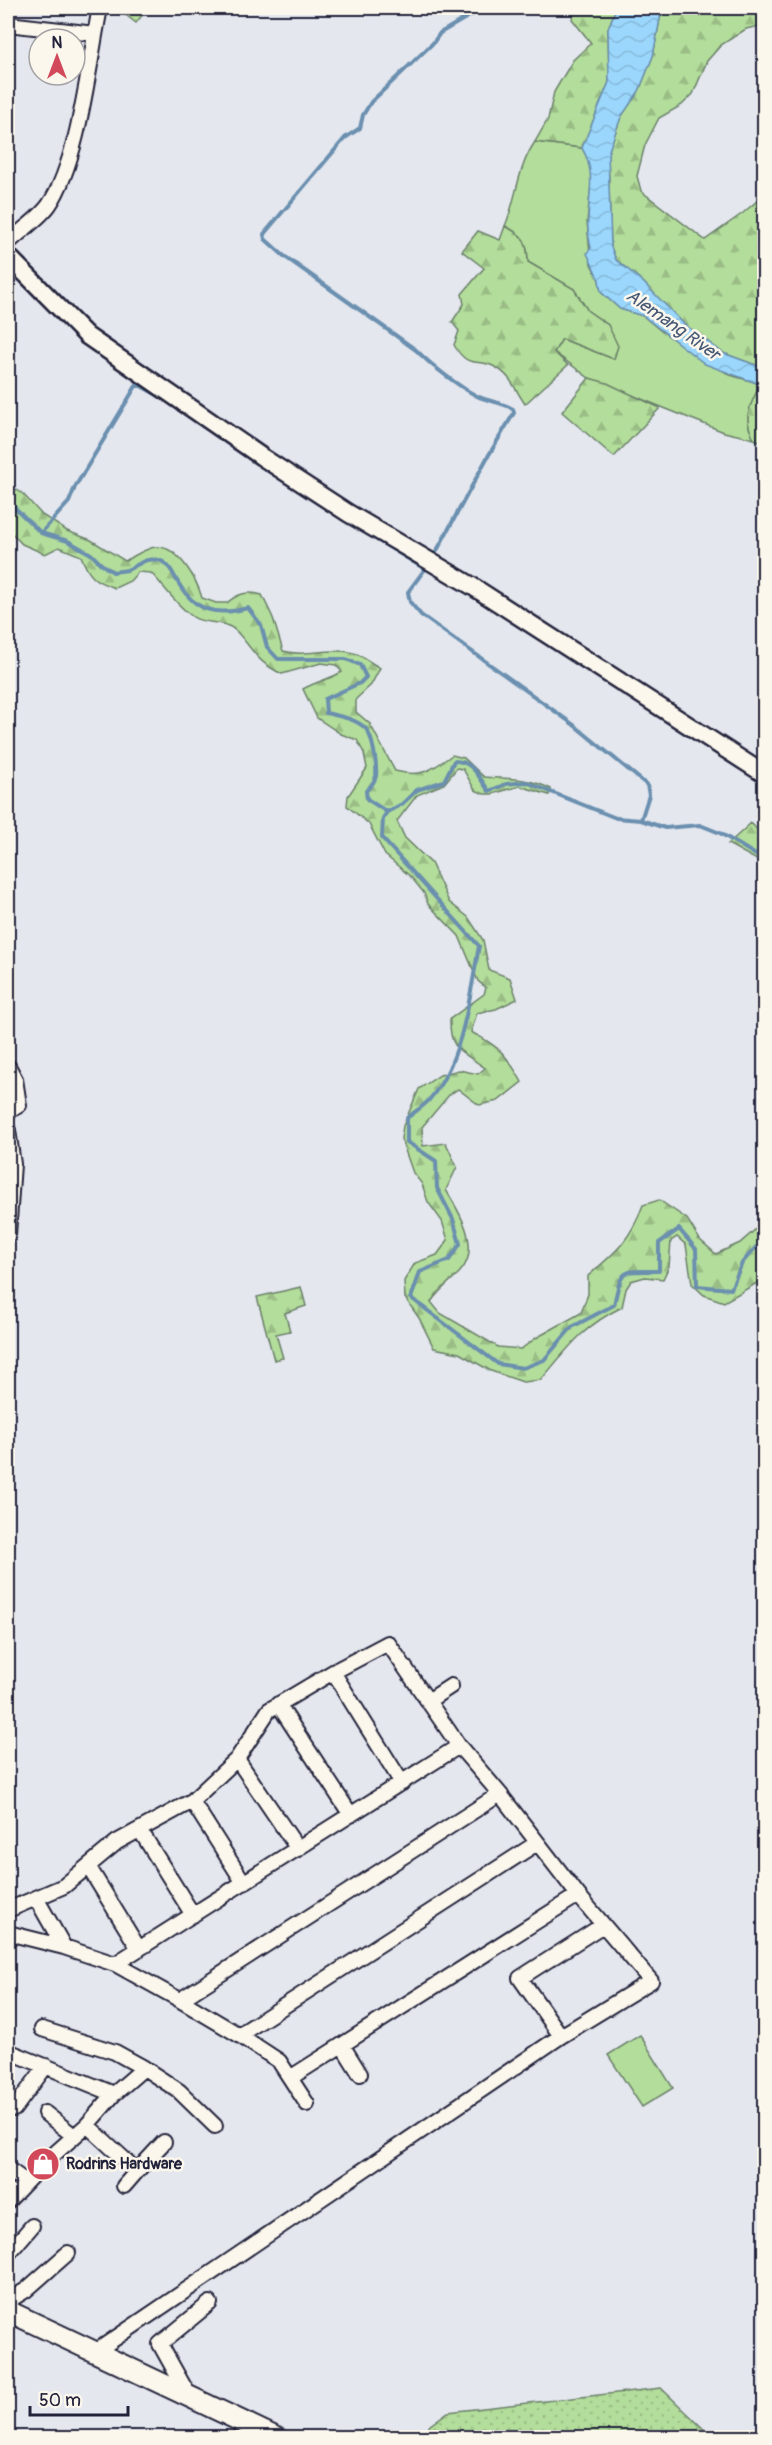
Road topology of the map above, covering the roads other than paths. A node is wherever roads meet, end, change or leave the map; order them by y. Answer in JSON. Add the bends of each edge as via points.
{"nodes":[{"id":1,"x":100,"y":8,"type":"edge"},
{"id":2,"x":8,"y":24,"type":"edge"},
{"id":3,"x":95,"y":34,"type":"junction"},
{"id":4,"x":8,"y":243,"type":"edge"},
{"id":5,"x":8,"y":256,"type":"edge"},
{"id":6,"x":765,"y":774,"type":"edge"},
{"id":7,"x":8,"y":1066,"type":"edge"},
{"id":8,"x":8,"y":1112,"type":"edge"},
{"id":9,"x":8,"y":1130,"type":"edge"},
{"id":10,"x":10,"y":1166,"type":"edge"},
{"id":11,"x":8,"y":1235,"type":"edge"},
{"id":12,"x":333,"y":1672,"type":"junction"},
{"id":13,"x":451,"y":1686,"type":"dead end"},
{"id":14,"x":428,"y":1701,"type":"junction"},
{"id":15,"x":278,"y":1704,"type":"junction"},
{"id":16,"x":459,"y":1746,"type":"junction"},
{"id":17,"x":237,"y":1760,"type":"junction"},
{"id":18,"x":402,"y":1783,"type":"junction"},
{"id":19,"x":500,"y":1794,"type":"junction"},
{"id":20,"x":192,"y":1801,"type":"junction"},
{"id":21,"x":351,"y":1815,"type":"junction"},
{"id":22,"x":140,"y":1830,"type":"junction"},
{"id":23,"x":537,"y":1844,"type":"junction"},
{"id":24,"x":298,"y":1849,"type":"junction"},
{"id":25,"x":88,"y":1866,"type":"junction"},
{"id":26,"x":244,"y":1883,"type":"junction"},
{"id":27,"x":578,"y":1895,"type":"junction"},
{"id":28,"x":36,"y":1898,"type":"junction"},
{"id":29,"x":8,"y":1910,"type":"edge"},
{"id":30,"x":192,"y":1916,"type":"junction"},
{"id":31,"x":603,"y":1925,"type":"junction"},
{"id":32,"x":8,"y":1933,"type":"edge"},
{"id":33,"x":64,"y":1947,"type":"junction"},
{"id":34,"x":139,"y":1949,"type":"junction"},
{"id":35,"x":115,"y":1964,"type":"junction"},
{"id":36,"x":180,"y":2000,"type":"junction"},
{"id":37,"x":42,"y":2029,"type":"dead end"},
{"id":38,"x":239,"y":2035,"type":"junction"},
{"id":39,"x":561,"y":2036,"type":"junction"},
{"id":40,"x":342,"y":2045,"type":"junction"},
{"id":41,"x":8,"y":2051,"type":"edge"},
{"id":42,"x":46,"y":2066,"type":"junction"},
{"id":43,"x":144,"y":2068,"type":"junction"},
{"id":44,"x":360,"y":2074,"type":"dead end"},
{"id":45,"x":290,"y":2078,"type":"junction"},
{"id":46,"x":114,"y":2094,"type":"junction"},
{"id":47,"x":8,"y":2103,"type":"edge"},
{"id":48,"x":307,"y":2104,"type":"dead end"},
{"id":49,"x":45,"y":2113,"type":"dead end"},
{"id":50,"x":87,"y":2125,"type":"junction"},
{"id":51,"x":215,"y":2126,"type":"dead end"},
{"id":52,"x":74,"y":2136,"type":"junction"},
{"id":53,"x":164,"y":2142,"type":"dead end"},
{"id":54,"x":8,"y":2169,"type":"edge"},
{"id":55,"x":137,"y":2171,"type":"junction"},
{"id":56,"x":26,"y":2182,"type":"junction"},
{"id":57,"x":124,"y":2186,"type":"dead end"},
{"id":58,"x":8,"y":2201,"type":"edge"},
{"id":59,"x":32,"y":2226,"type":"dead end"},
{"id":60,"x":68,"y":2253,"type":"dead end"},
{"id":61,"x":8,"y":2254,"type":"edge"},
{"id":62,"x":8,"y":2301,"type":"edge"},
{"id":63,"x":210,"y":2303,"type":"dead end"},
{"id":64,"x":8,"y":2312,"type":"edge"},
{"id":65,"x":95,"y":2352,"type":"junction"},
{"id":66,"x":189,"y":2396,"type":"junction"},
{"id":67,"x":277,"y":2438,"type":"edge"}],
"edges":[{"from":1,"to":3,"type":"street"},
{"from":2,"to":3,"type":"street"},
{"from":3,"to":4,"type":"street","via":[[79,117],[60,185],[48,207]]},
{"from":5,"to":6,"type":"street","via":[[87,336],[262,457]]},
{"from":7,"to":8,"type":"street","via":[[15,1079],[19,1104]]},
{"from":9,"to":10,"type":"street"},
{"from":10,"to":11,"type":"street"},
{"from":12,"to":14,"type":"street","via":[[388,1643]]},
{"from":12,"to":15,"type":"street"},
{"from":12,"to":18,"type":"street"},
{"from":13,"to":14,"type":"street"},
{"from":14,"to":16,"type":"street"},
{"from":15,"to":17,"type":"street","via":[[269,1710]]},
{"from":15,"to":21,"type":"street"},
{"from":16,"to":18,"type":"street"},
{"from":16,"to":19,"type":"street"},
{"from":17,"to":20,"type":"street"},
{"from":17,"to":24,"type":"street"},
{"from":18,"to":21,"type":"street"},
{"from":19,"to":23,"type":"street"},
{"from":19,"to":36,"type":"street"},
{"from":20,"to":22,"type":"street"},
{"from":20,"to":26,"type":"street"},
{"from":21,"to":24,"type":"street"},
{"from":22,"to":25,"type":"street","via":[[117,1842]]},
{"from":22,"to":30,"type":"street"},
{"from":23,"to":27,"type":"street"},
{"from":23,"to":38,"type":"street"},
{"from":24,"to":26,"type":"street"},
{"from":25,"to":28,"type":"street","via":[[64,1886]]},
{"from":25,"to":34,"type":"street"},
{"from":26,"to":30,"type":"street"},
{"from":27,"to":31,"type":"street"},
{"from":27,"to":40,"type":"street"},
{"from":28,"to":29,"type":"street"},
{"from":28,"to":33,"type":"street"},
{"from":30,"to":34,"type":"street"},
{"from":31,"to":39,"type":"street","via":[[520,1978]]},
{"from":31,"to":39,"type":"street","via":[[651,1981]]},
{"from":32,"to":33,"type":"street"},
{"from":33,"to":35,"type":"street"},
{"from":34,"to":35,"type":"street"},
{"from":35,"to":36,"type":"street"},
{"from":36,"to":38,"type":"street"},
{"from":37,"to":43,"type":"street","via":[[115,2052]]},
{"from":38,"to":45,"type":"street","via":[[279,2061]]},
{"from":39,"to":65,"type":"street"},
{"from":40,"to":44,"type":"street"},
{"from":40,"to":45,"type":"street"},
{"from":41,"to":42,"type":"street"},
{"from":42,"to":46,"type":"street"},
{"from":42,"to":47,"type":"street","via":[[14,2109]]},
{"from":43,"to":46,"type":"street"},
{"from":43,"to":51,"type":"street","via":[[179,2091]]},
{"from":45,"to":48,"type":"street"},
{"from":46,"to":50,"type":"street"},
{"from":49,"to":52,"type":"street"},
{"from":50,"to":52,"type":"street"},
{"from":50,"to":55,"type":"street"},
{"from":52,"to":56,"type":"street"},
{"from":53,"to":55,"type":"street"},
{"from":54,"to":56,"type":"street"},
{"from":55,"to":57,"type":"street"},
{"from":56,"to":58,"type":"street"},
{"from":59,"to":61,"type":"street"},
{"from":60,"to":62,"type":"street"},
{"from":63,"to":66,"type":"street","via":[[160,2344]]},
{"from":64,"to":65,"type":"main road"},
{"from":65,"to":66,"type":"main road"},
{"from":66,"to":67,"type":"main road"}]}
